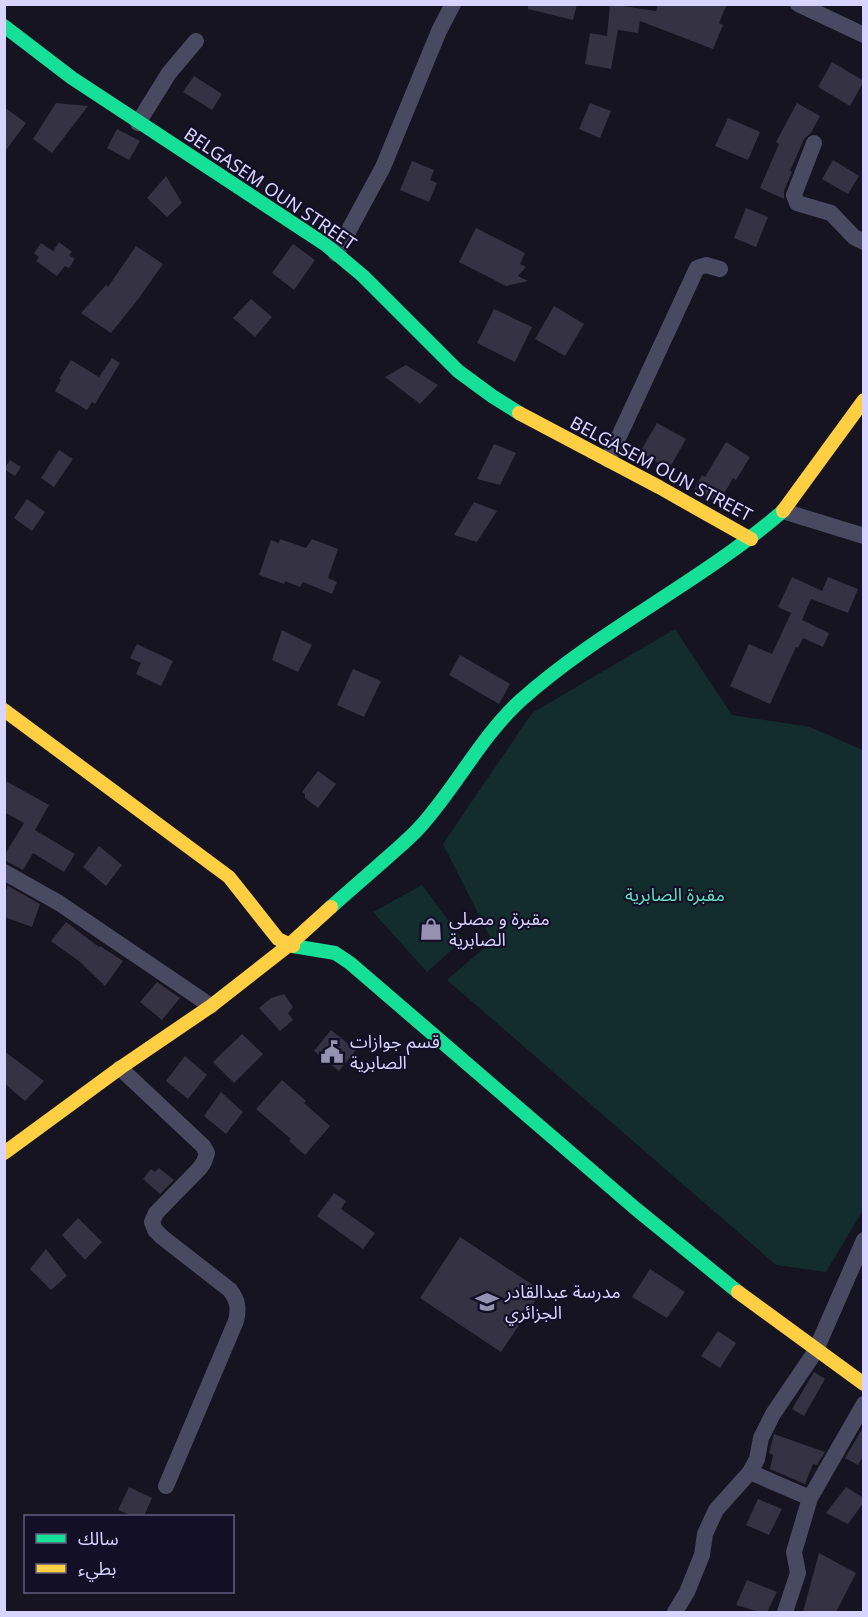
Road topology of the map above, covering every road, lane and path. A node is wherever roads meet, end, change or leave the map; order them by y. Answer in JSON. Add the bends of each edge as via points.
{"nodes":[{"id":1,"x":453,"y":4,"type":"edge"},
{"id":2,"x":798,"y":4,"type":"edge"},
{"id":3,"x":5,"y":28,"type":"edge"},
{"id":4,"x":864,"y":35,"type":"edge"},
{"id":5,"x":196,"y":41,"type":"dead end"},
{"id":6,"x":138,"y":123,"type":"junction"},
{"id":7,"x":814,"y":143,"type":"dead end"},
{"id":8,"x":864,"y":242,"type":"edge"},
{"id":9,"x":336,"y":254,"type":"junction"},
{"id":10,"x":720,"y":269,"type":"dead end"},
{"id":11,"x":864,"y":400,"type":"edge"},
{"id":12,"x":608,"y":460,"type":"junction"},
{"id":13,"x":783,"y":511,"type":"junction"},
{"id":14,"x":864,"y":536,"type":"edge"},
{"id":15,"x":751,"y":539,"type":"junction"},
{"id":16,"x":4,"y":710,"type":"edge"},
{"id":17,"x":4,"y":872,"type":"edge"},
{"id":18,"x":289,"y":945,"type":"junction"},
{"id":19,"x":211,"y":1006,"type":"junction"},
{"id":20,"x":120,"y":1068,"type":"junction"},
{"id":21,"x":4,"y":1153,"type":"edge"},
{"id":22,"x":864,"y":1240,"type":"edge"},
{"id":23,"x":815,"y":1352,"type":"junction"},
{"id":24,"x":864,"y":1384,"type":"edge"},
{"id":25,"x":864,"y":1404,"type":"edge"},
{"id":26,"x":750,"y":1472,"type":"junction"},
{"id":27,"x":166,"y":1486,"type":"dead end"},
{"id":28,"x":810,"y":1498,"type":"junction"},
{"id":29,"x":675,"y":1612,"type":"edge"},
{"id":30,"x":785,"y":1612,"type":"edge"}],
"edges":[{"from":1,"to":9,"type":"street","via":[[383,166]]},
{"from":2,"to":4,"type":"street"},
{"from":3,"to":6,"type":"street","name":"BELGASEM OUN STREET"},
{"from":5,"to":6,"type":"street","via":[[169,73]]},
{"from":6,"to":9,"type":"street","name":"BELGASEM OUN STREET"},
{"from":7,"to":8,"type":"street","via":[[794,195],[797,203],[831,213]]},
{"from":9,"to":12,"type":"street","name":"BELGASEM OUN STREET","via":[[476,386]]},
{"from":10,"to":12,"type":"street","via":[[706,265],[697,268]]},
{"from":11,"to":13,"type":"street"},
{"from":12,"to":15,"type":"street","name":"BELGASEM OUN STREET"},
{"from":13,"to":14,"type":"street"},
{"from":13,"to":15,"type":"street"},
{"from":15,"to":18,"type":"street","via":[[606,633],[519,702],[419,829]]},
{"from":16,"to":18,"type":"street","via":[[229,877],[278,939]]},
{"from":17,"to":19,"type":"street","via":[[59,903]]},
{"from":18,"to":19,"type":"street"},
{"from":18,"to":23,"type":"street","via":[[335,953],[350,963],[707,1269]]},
{"from":19,"to":20,"type":"street"},
{"from":20,"to":21,"type":"street"},
{"from":20,"to":27,"type":"street","via":[[207,1153],[199,1169],[152,1222],[162,1237],[230,1290],[238,1309]]},
{"from":22,"to":23,"type":"street"},
{"from":23,"to":24,"type":"street"},
{"from":23,"to":26,"type":"street","via":[[773,1414]]},
{"from":25,"to":28,"type":"street"},
{"from":26,"to":28,"type":"street"},
{"from":26,"to":29,"type":"street","via":[[716,1510],[705,1534],[702,1555]]},
{"from":28,"to":30,"type":"street","via":[[794,1552],[798,1573]]}]}
